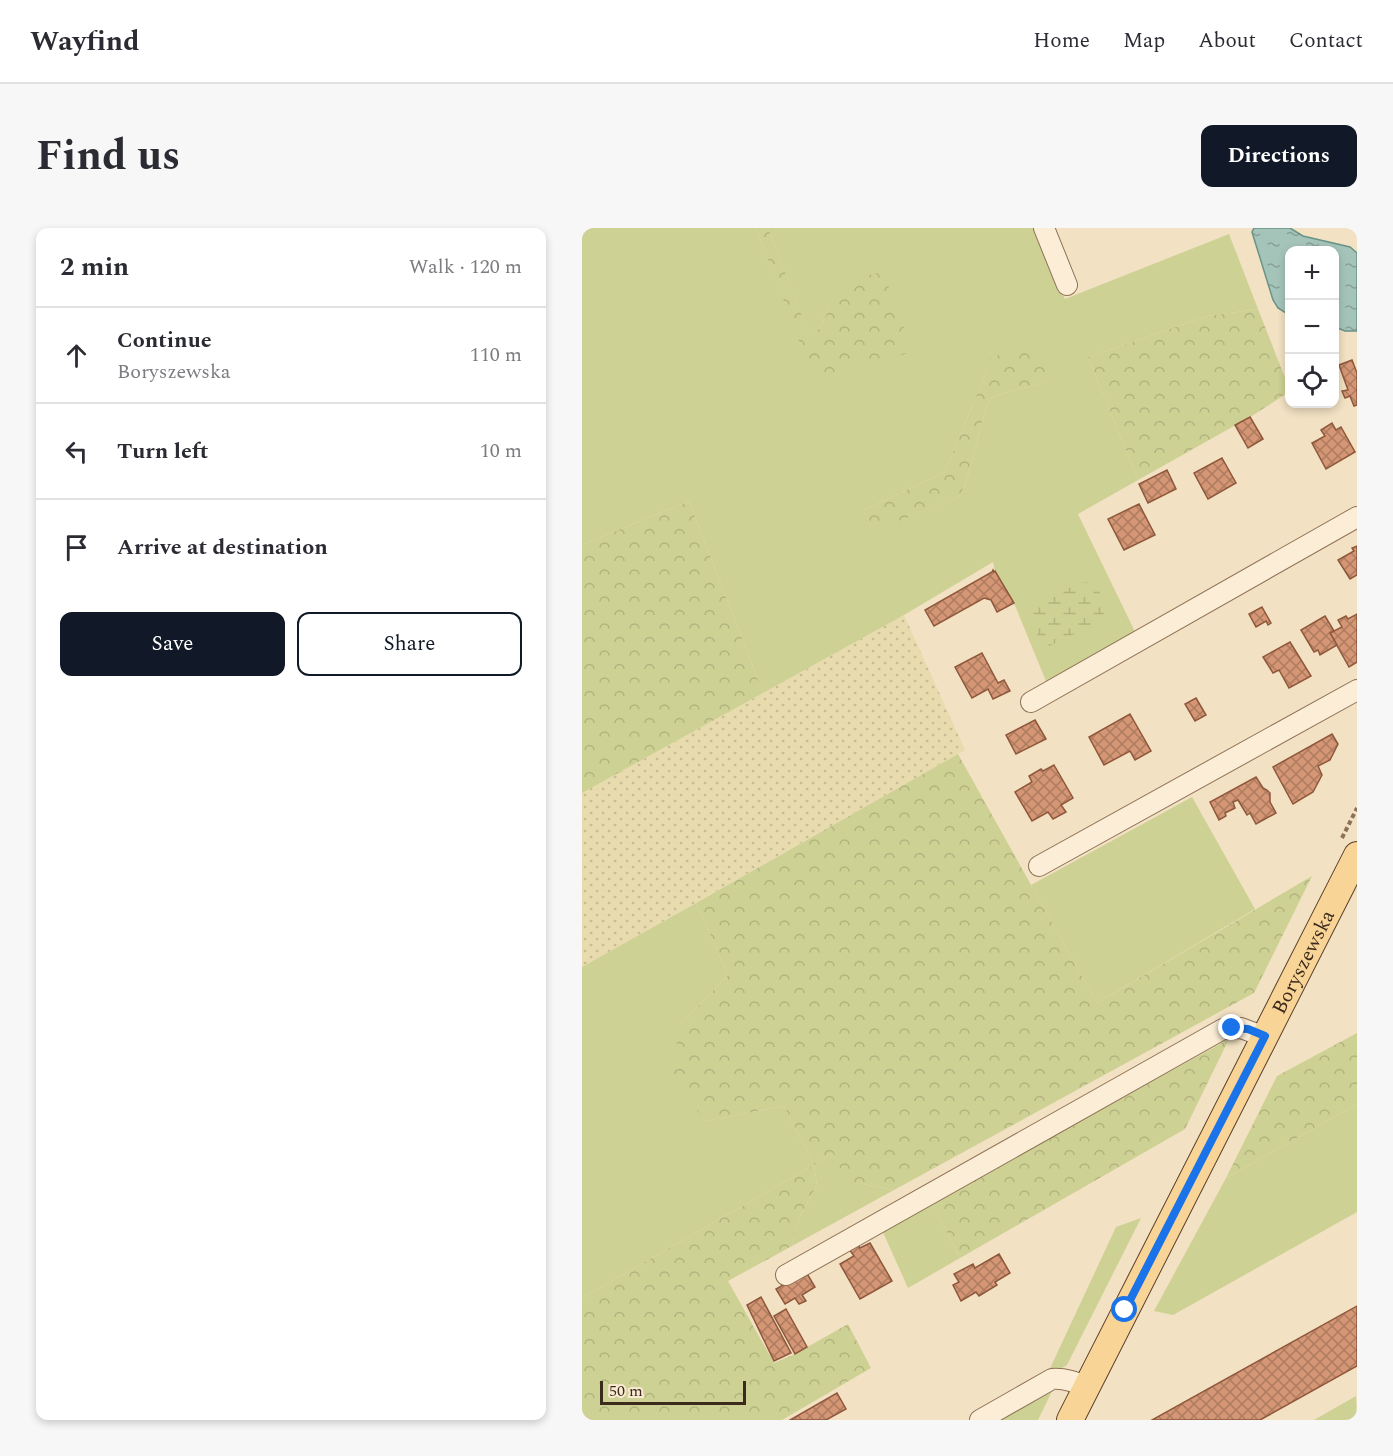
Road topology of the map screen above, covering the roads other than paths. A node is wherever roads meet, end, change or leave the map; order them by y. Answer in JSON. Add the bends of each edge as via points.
{"nodes":[{"id":1,"x":1044,"y":228,"type":"edge"},
{"id":2,"x":1067,"y":285,"type":"dead end"},
{"id":3,"x":1357,"y":517,"type":"edge"},
{"id":4,"x":1357,"y":690,"type":"edge"},
{"id":5,"x":1031,"y":702,"type":"dead end"},
{"id":6,"x":1357,"y":855,"type":"edge"},
{"id":7,"x":1039,"y":866,"type":"dead end"},
{"id":8,"x":1265,"y":1036,"type":"junction"},
{"id":9,"x":786,"y":1275,"type":"dead end"},
{"id":10,"x":1087,"y":1387,"type":"junction"},
{"id":11,"x":980,"y":1420,"type":"edge"},
{"id":12,"x":1070,"y":1420,"type":"edge"}],
"edges":[{"from":1,"to":2,"type":"street"},
{"from":3,"to":5,"type":"street"},
{"from":4,"to":7,"type":"street"},
{"from":6,"to":8,"type":"main road","name":"Boryszewska"},
{"from":8,"to":9,"type":"street","via":[[1241,1028],[1223,1029]]},
{"from":8,"to":10,"type":"main road","name":"Boryszewska"},
{"from":10,"to":11,"type":"street","via":[[1068,1379],[1052,1379]]},
{"from":10,"to":12,"type":"main road","name":"Boryszewska"}]}
